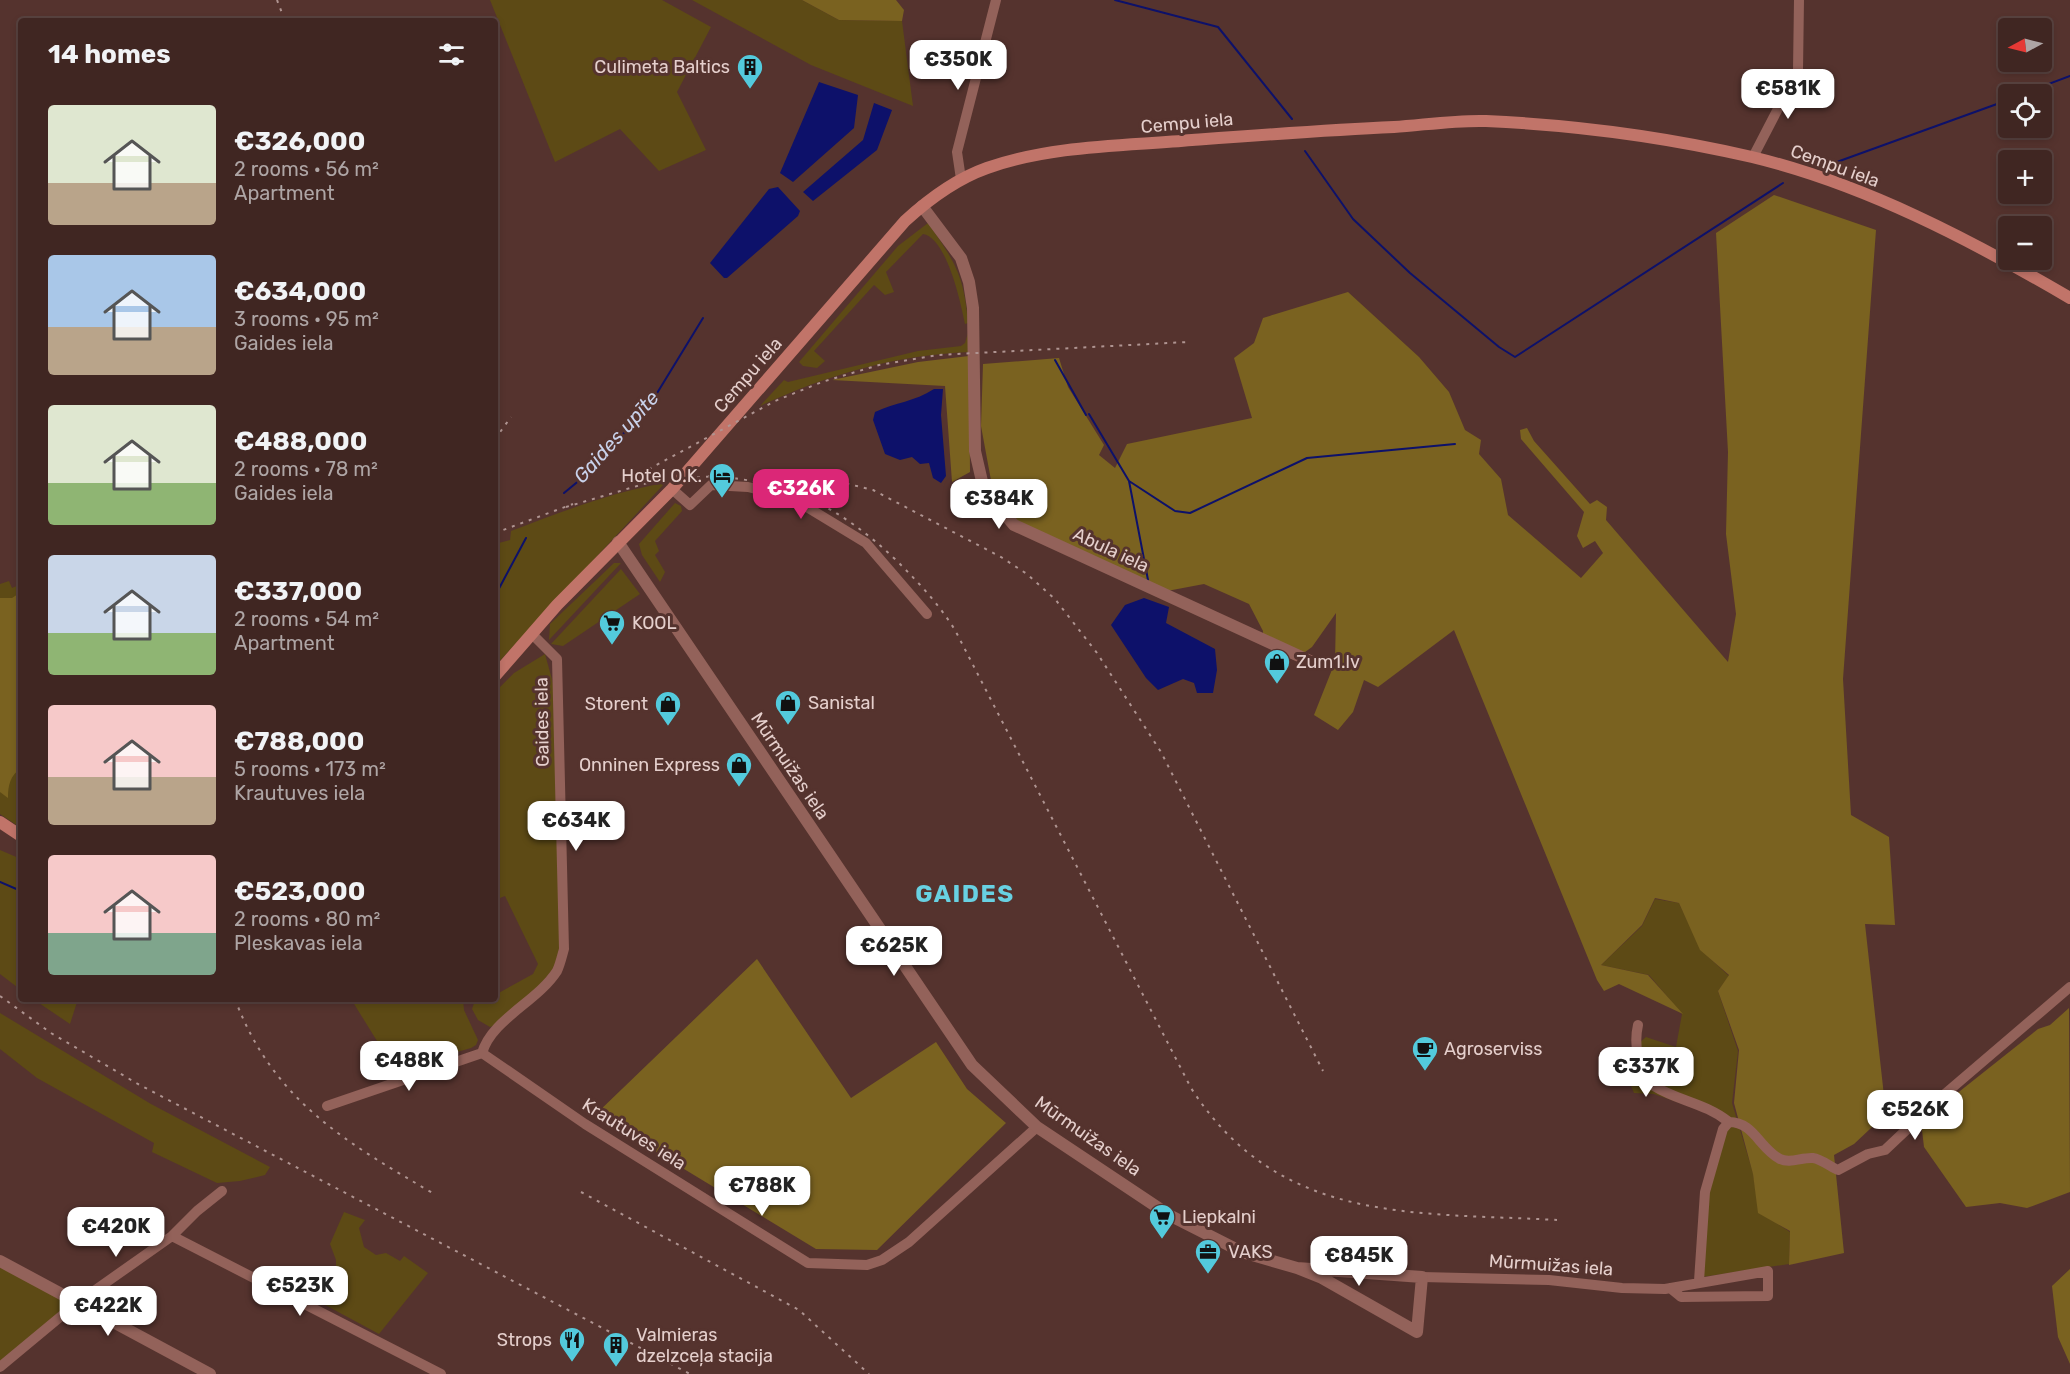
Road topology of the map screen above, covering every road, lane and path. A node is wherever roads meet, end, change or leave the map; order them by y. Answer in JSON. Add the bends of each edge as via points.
{"nodes":[{"id":1,"x":996,"y":0,"type":"edge"},
{"id":2,"x":1799,"y":0,"type":"edge"},
{"id":3,"x":1753,"y":157,"type":"junction"},
{"id":4,"x":961,"y":179,"type":"junction"},
{"id":5,"x":922,"y":206,"type":"junction"},
{"id":6,"x":2070,"y":298,"type":"edge"},
{"id":7,"x":672,"y":489,"type":"junction"},
{"id":8,"x":618,"y":542,"type":"junction"},
{"id":9,"x":927,"y":614,"type":"dead end"},
{"id":10,"x":533,"y":635,"type":"junction"},
{"id":11,"x":1312,"y":662,"type":"dead end"},
{"id":12,"x":498,"y":673,"type":"edge"},
{"id":13,"x":0,"y":822,"type":"edge"},
{"id":14,"x":18,"y":834,"type":"edge"},
{"id":15,"x":2070,"y":987,"type":"edge"},
{"id":16,"x":1638,"y":1026,"type":"dead end"},
{"id":17,"x":482,"y":1053,"type":"junction"},
{"id":18,"x":327,"y":1106,"type":"dead end"},
{"id":19,"x":1729,"y":1122,"type":"junction"},
{"id":20,"x":1037,"y":1127,"type":"junction"},
{"id":21,"x":222,"y":1191,"type":"dead end"},
{"id":22,"x":172,"y":1236,"type":"junction"},
{"id":23,"x":0,"y":1261,"type":"edge"},
{"id":24,"x":1298,"y":1268,"type":"junction"},
{"id":25,"x":1422,"y":1277,"type":"junction"},
{"id":26,"x":1699,"y":1281,"type":"junction"},
{"id":27,"x":1670,"y":1288,"type":"junction"},
{"id":28,"x":77,"y":1303,"type":"junction"},
{"id":29,"x":425,"y":1365,"type":"junction"},
{"id":30,"x":0,"y":1367,"type":"edge"},
{"id":31,"x":210,"y":1374,"type":"edge"},
{"id":32,"x":416,"y":1374,"type":"edge"},
{"id":33,"x":441,"y":1374,"type":"edge"}],
"edges":[{"from":1,"to":4,"type":"street","via":[[957,152]]},
{"from":2,"to":3,"type":"street","via":[[1798,70]]},
{"from":3,"to":4,"type":"main road","name":"Cempu iela","via":[[1625,134],[1484,121],[1278,133],[1046,153],[1006,162]]},
{"from":3,"to":6,"type":"main road","name":"Cempu iela","via":[[1908,212]]},
{"from":4,"to":5,"type":"main road","name":"Cempu iela"},
{"from":5,"to":7,"type":"main road","name":"Cempu iela"},
{"from":5,"to":11,"type":"street","name":"Abula iela","via":[[961,258],[969,282],[973,308],[975,451],[984,490],[1014,525]]},
{"from":7,"to":8,"type":"main road","name":"Cempu iela"},
{"from":7,"to":9,"type":"street","via":[[690,505],[711,485],[748,487],[792,498],[866,543]]},
{"from":8,"to":10,"type":"main road","name":"Cempu iela","via":[[556,605]]},
{"from":8,"to":20,"type":"street","name":"Mūrmuižas iela","via":[[972,1065]]},
{"from":10,"to":12,"type":"main road","name":"Cempu iela"},
{"from":10,"to":17,"type":"street","name":"Gaides iela","via":[[557,659],[564,949],[557,971],[486,1039]]},
{"from":13,"to":14,"type":"main road"},
{"from":15,"to":19,"type":"street","via":[[1885,1150],[1838,1170],[1814,1158],[1783,1161],[1765,1150],[1740,1122]]},
{"from":16,"to":19,"type":"street","via":[[1635,1040],[1641,1068],[1652,1085],[1716,1112]]},
{"from":17,"to":18,"type":"street"},
{"from":17,"to":20,"type":"street","name":"Krautuves iela","via":[[585,1124],[808,1263],[867,1265],[882,1260],[909,1242]]},
{"from":19,"to":26,"type":"street","via":[[1723,1129],[1705,1192]]},
{"from":20,"to":24,"type":"street","name":"Mūrmuižas iela","via":[[1169,1215],[1242,1252]]},
{"from":21,"to":22,"type":"street"},
{"from":22,"to":28,"type":"street"},
{"from":22,"to":29,"type":"street"},
{"from":23,"to":28,"type":"street"},
{"from":24,"to":25,"type":"street","name":"Mūrmuižas iela"},
{"from":24,"to":25,"type":"street","via":[[1417,1332]]},
{"from":25,"to":27,"type":"street","name":"Mūrmuižas iela"},
{"from":26,"to":27,"type":"street","name":"Mūrmuižas iela"},
{"from":26,"to":27,"type":"street","name":"Mūrmuižas iela","via":[[1768,1271],[1768,1296],[1681,1297]]},
{"from":28,"to":30,"type":"street"},
{"from":28,"to":31,"type":"street"},
{"from":29,"to":32,"type":"street"},
{"from":29,"to":33,"type":"street"}]}
